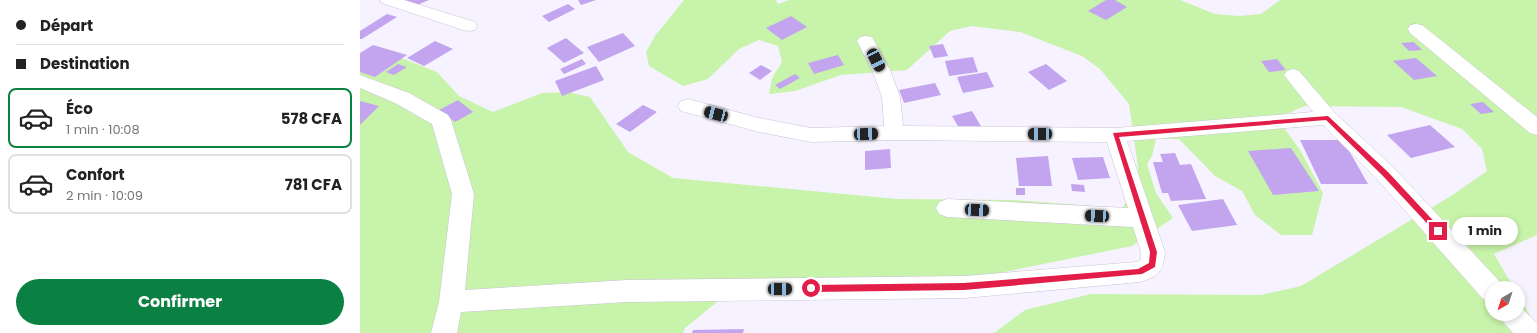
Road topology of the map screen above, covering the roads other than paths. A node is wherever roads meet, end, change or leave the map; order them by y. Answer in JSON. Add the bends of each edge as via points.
{"nodes":[{"id":1,"x":388,"y":0,"type":"edge"},
{"id":2,"x":468,"y":26,"type":"dead end"},
{"id":3,"x":1416,"y":29,"type":"dead end"},
{"id":4,"x":866,"y":41,"type":"dead end"},
{"id":5,"x":1293,"y":75,"type":"dead end"},
{"id":6,"x":360,"y":81,"type":"edge"},
{"id":7,"x":688,"y":106,"type":"dead end"},
{"id":8,"x":1328,"y":118,"type":"junction"},
{"id":9,"x":1537,"y":128,"type":"edge"},
{"id":10,"x":894,"y":133,"type":"junction"},
{"id":11,"x":1115,"y":135,"type":"junction"},
{"id":12,"x":947,"y":208,"type":"dead end"},
{"id":13,"x":1142,"y":218,"type":"junction"},
{"id":14,"x":1485,"y":283,"type":"edge"},
{"id":15,"x":451,"y":302,"type":"junction"},
{"id":16,"x":1518,"y":321,"type":"edge"},
{"id":17,"x":444,"y":333,"type":"edge"},
{"id":18,"x":1529,"y":333,"type":"edge"}],
"edges":[{"from":1,"to":2,"type":"street"},
{"from":3,"to":9,"type":"street"},
{"from":4,"to":10,"type":"street","via":[[891,97]]},
{"from":5,"to":8,"type":"street"},
{"from":6,"to":15,"type":"street","via":[[402,98],[441,120],[464,194]]},
{"from":7,"to":10,"type":"street","via":[[812,136]]},
{"from":8,"to":11,"type":"street"},
{"from":8,"to":14,"type":"street","via":[[1386,174]]},
{"from":10,"to":11,"type":"street"},
{"from":11,"to":13,"type":"street"},
{"from":12,"to":13,"type":"street"},
{"from":13,"to":15,"type":"street","via":[[1153,252],[1152,264],[1140,272],[964,287],[626,290]]},
{"from":15,"to":17,"type":"street"},
{"from":16,"to":18,"type":"street"}]}
